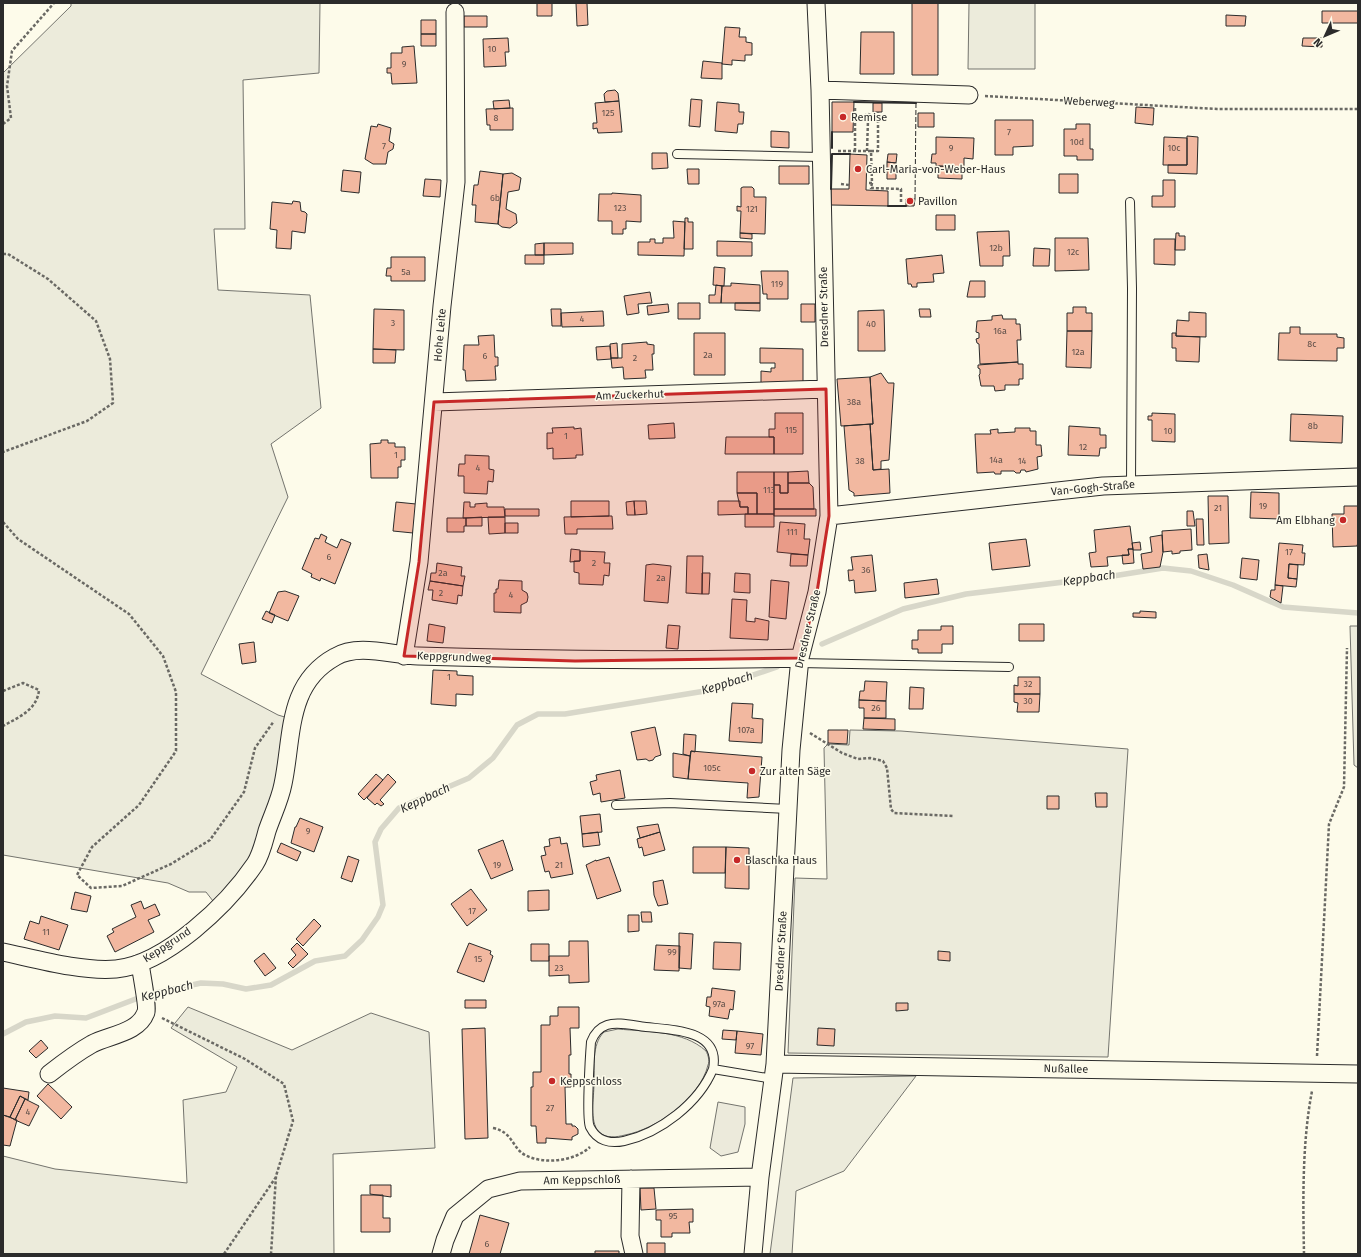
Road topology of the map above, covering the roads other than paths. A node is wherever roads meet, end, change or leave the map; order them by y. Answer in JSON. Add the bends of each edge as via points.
{"nodes":[{"id":1,"x":816,"y":3,"type":"edge"},
{"id":2,"x":455,"y":12,"type":"dead end"},
{"id":3,"x":820,"y":90,"type":"junction"},
{"id":4,"x":968,"y":95,"type":"road end"},
{"id":5,"x":677,"y":154,"type":"dead end"},
{"id":6,"x":821,"y":157,"type":"junction"},
{"id":7,"x":1130,"y":202,"type":"dead end"},
{"id":8,"x":826,"y":389,"type":"junction"},
{"id":9,"x":434,"y":402,"type":"junction"},
{"id":10,"x":1358,"y":477,"type":"edge"},
{"id":11,"x":1131,"y":485,"type":"junction"},
{"id":12,"x":829,"y":516,"type":"junction"},
{"id":13,"x":404,"y":656,"type":"junction"},
{"id":14,"x":800,"y":661,"type":"junction"},
{"id":15,"x":1009,"y":667,"type":"dead end"},
{"id":16,"x":616,"y":805,"type":"dead end"},
{"id":17,"x":788,"y":809,"type":"junction"},
{"id":18,"x":257,"y":861,"type":"joint"},
{"id":19,"x":3,"y":952,"type":"edge"},
{"id":20,"x":141,"y":970,"type":"junction"},
{"id":21,"x":713,"y":1069,"type":"junction"},
{"id":22,"x":774,"y":1071,"type":"junction"},
{"id":23,"x":49,"y":1074,"type":"dead end"},
{"id":24,"x":1358,"y":1074,"type":"edge"},
{"id":25,"x":760,"y":1177,"type":"junction"},
{"id":26,"x":631,"y":1179,"type":"junction"},
{"id":27,"x":441,"y":1254,"type":"edge"},
{"id":28,"x":634,"y":1254,"type":"edge"},
{"id":29,"x":753,"y":1254,"type":"edge"}],
"edges":[{"from":1,"to":3,"type":"street","name":"Dresdner Straße"},
{"from":2,"to":9,"type":"street","name":"Hohe Leite","via":[[456,182]]},
{"from":3,"to":4,"type":"street"},
{"from":3,"to":6,"type":"street","name":"Dresdner Straße"},
{"from":5,"to":6,"type":"lane"},
{"from":6,"to":8,"type":"street","name":"Dresdner Straße"},
{"from":7,"to":11,"type":"lane"},
{"from":8,"to":9,"type":"street","name":"Am Zuckerhut"},
{"from":8,"to":12,"type":"street","name":"Dresdner Straße"},
{"from":9,"to":13,"type":"street","name":"Hohe Leite","via":[[419,562]]},
{"from":10,"to":11,"type":"street","name":"Van-Gogh-Straße"},
{"from":11,"to":12,"type":"street","name":"Van-Gogh-Straße","via":[[1095,486]]},
{"from":12,"to":14,"type":"street","name":"Dresdner Straße","via":[[817,592]]},
{"from":13,"to":14,"type":"street","name":"Keppgrundweg","via":[[575,661]]},
{"from":13,"to":18,"type":"street","name":"Keppgrundweg","via":[[355,650],[336,655],[309,678],[296,703],[283,785]]},
{"from":14,"to":15,"type":"lane"},
{"from":14,"to":17,"type":"street","name":"Dresdner Straße"},
{"from":16,"to":17,"type":"lane","via":[[670,803]]},
{"from":17,"to":22,"type":"street","name":"Dresdner Straße"},
{"from":18,"to":20,"type":"street","name":"Keppgrund","via":[[232,893],[195,927]]},
{"from":19,"to":20,"type":"street","name":"Keppgrund","via":[[94,968]]},
{"from":20,"to":23,"type":"street","via":[[146,1006],[142,1020],[128,1030],[73,1056]]},
{"from":21,"to":21,"type":"lane","via":[[688,1104],[656,1130],[617,1143],[599,1138],[589,1125],[591,1042],[594,1034],[608,1024],[691,1034],[704,1040],[712,1049],[715,1058]]},
{"from":21,"to":22,"type":"lane"},
{"from":22,"to":24,"type":"street","name":"Nußallee"},
{"from":22,"to":25,"type":"street","name":"Dresdner Straße"},
{"from":25,"to":26,"type":"street","name":"Am Keppschloß"},
{"from":25,"to":29,"type":"street","name":"Dresdner Straße"},
{"from":26,"to":27,"type":"street","name":"Am Keppschloß","via":[[520,1181],[488,1189],[455,1216]]},
{"from":26,"to":28,"type":"street","via":[[630,1236]]}]}
